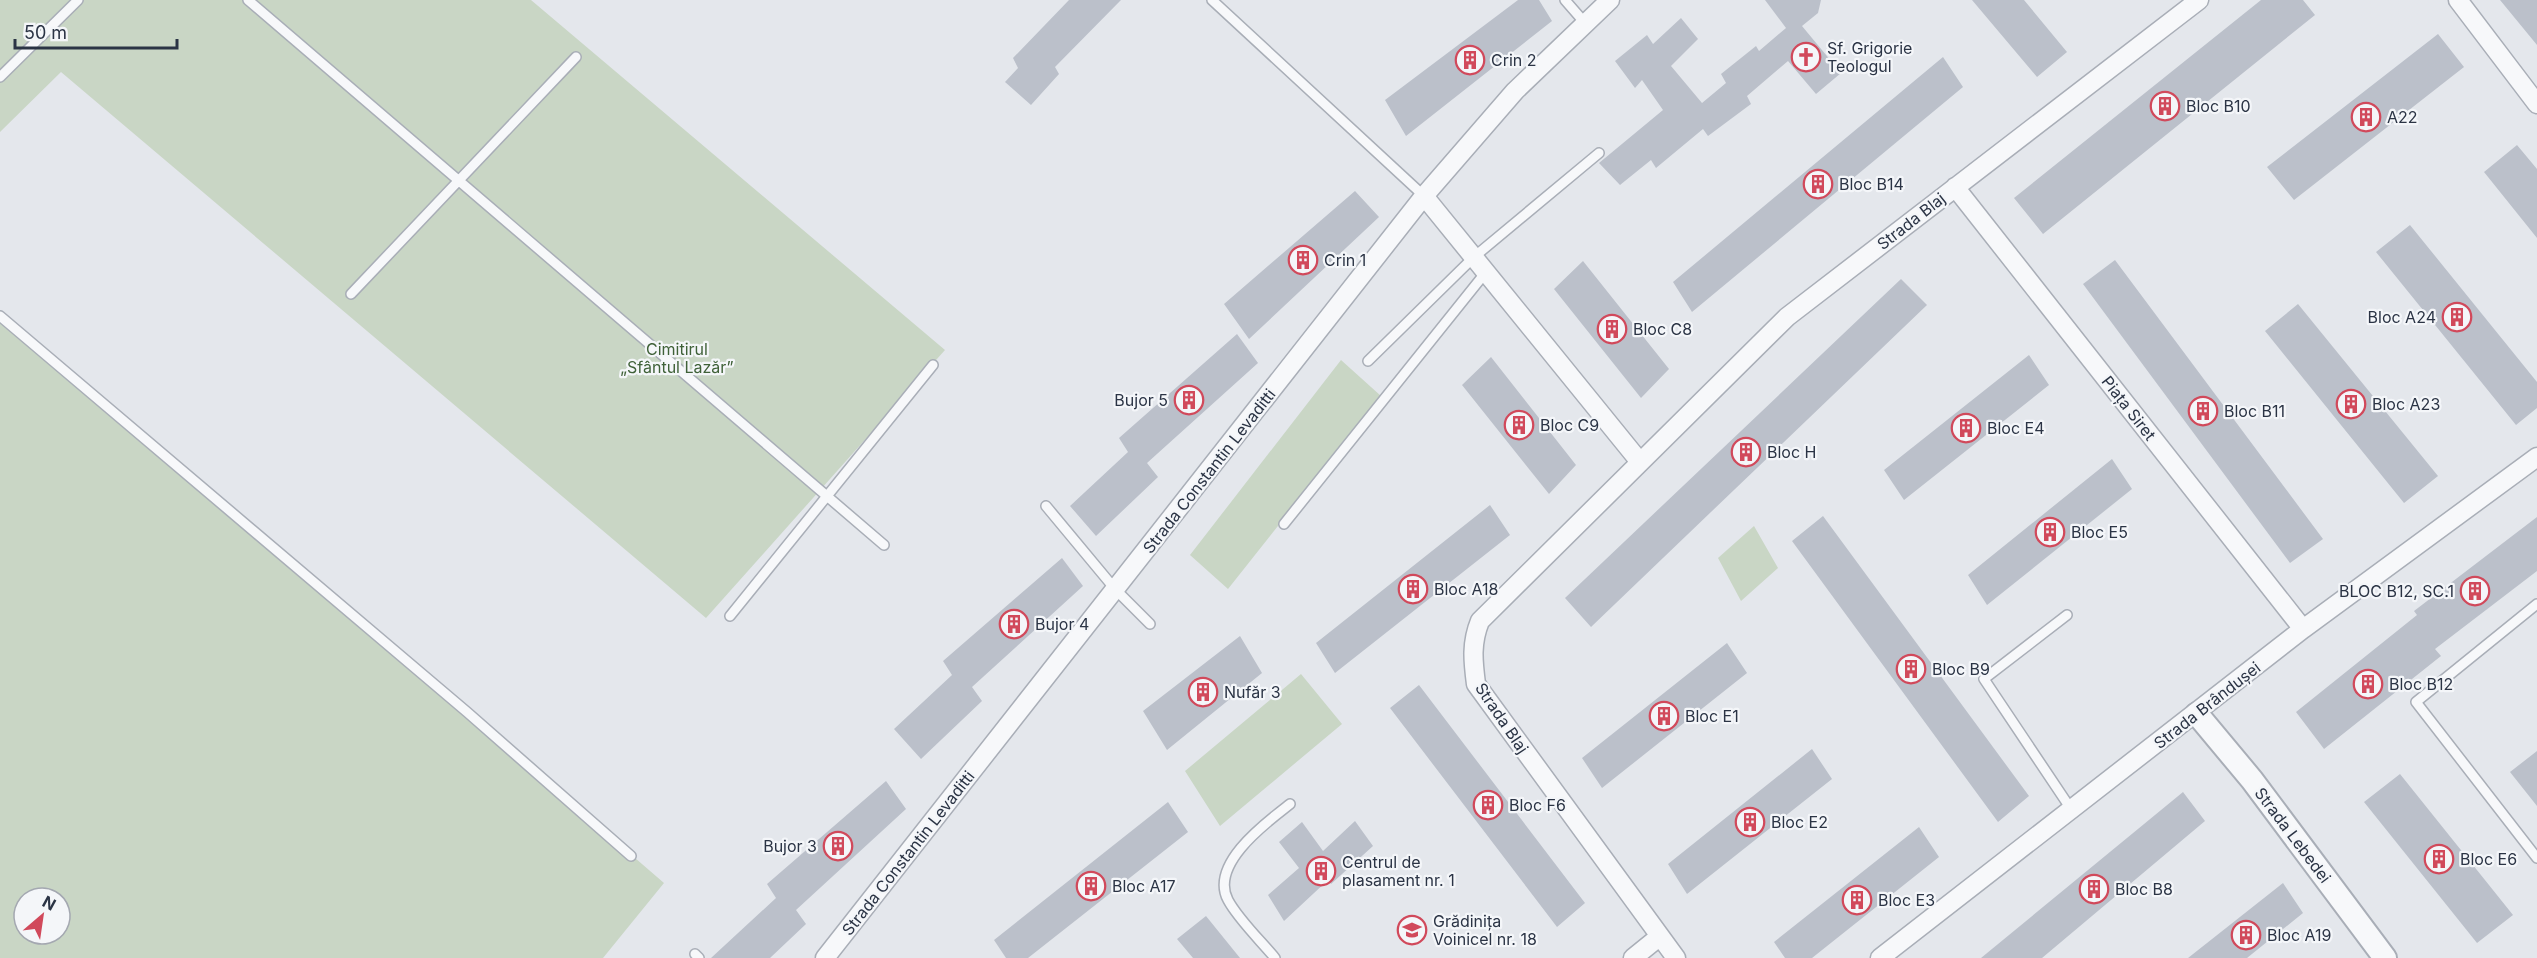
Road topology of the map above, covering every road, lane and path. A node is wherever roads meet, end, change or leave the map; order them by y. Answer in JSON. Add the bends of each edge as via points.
{"nodes":[{"id":1,"x":78,"y":0,"type":"edge"},
{"id":2,"x":248,"y":0,"type":"edge"},
{"id":3,"x":1212,"y":0,"type":"edge"},
{"id":4,"x":1565,"y":0,"type":"edge"},
{"id":5,"x":1610,"y":0,"type":"edge"},
{"id":6,"x":2199,"y":0,"type":"edge"},
{"id":7,"x":2458,"y":0,"type":"edge"},
{"id":8,"x":1585,"y":23,"type":"junction"},
{"id":9,"x":576,"y":57,"type":"dead end"},
{"id":10,"x":0,"y":77,"type":"edge"},
{"id":11,"x":2537,"y":104,"type":"edge"},
{"id":12,"x":1599,"y":153,"type":"dead end"},
{"id":13,"x":459,"y":181,"type":"junction"},
{"id":14,"x":1955,"y":188,"type":"junction"},
{"id":15,"x":1424,"y":196,"type":"junction"},
{"id":16,"x":1474,"y":257,"type":"junction"},
{"id":17,"x":1486,"y":272,"type":"junction"},
{"id":18,"x":351,"y":294,"type":"dead end"},
{"id":19,"x":0,"y":316,"type":"edge"},
{"id":20,"x":1368,"y":361,"type":"dead end"},
{"id":21,"x":933,"y":365,"type":"dead end"},
{"id":22,"x":2537,"y":457,"type":"edge"},
{"id":23,"x":1640,"y":462,"type":"junction"},
{"id":24,"x":827,"y":497,"type":"junction"},
{"id":25,"x":1046,"y":506,"type":"dead end"},
{"id":26,"x":1284,"y":524,"type":"dead end"},
{"id":27,"x":884,"y":545,"type":"dead end"},
{"id":28,"x":1115,"y":589,"type":"junction"},
{"id":29,"x":2537,"y":603,"type":"edge"},
{"id":30,"x":2067,"y":615,"type":"dead end"},
{"id":31,"x":730,"y":616,"type":"dead end"},
{"id":32,"x":1150,"y":624,"type":"dead end"},
{"id":33,"x":2303,"y":629,"type":"junction"},
{"id":34,"x":2197,"y":714,"type":"junction"},
{"id":35,"x":1290,"y":804,"type":"dead end"},
{"id":36,"x":2071,"y":809,"type":"junction"},
{"id":37,"x":631,"y":856,"type":"dead end"},
{"id":38,"x":2537,"y":858,"type":"edge"},
{"id":39,"x":1659,"y":937,"type":"junction"},
{"id":40,"x":825,"y":958,"type":"edge"},
{"id":41,"x":1275,"y":958,"type":"edge"},
{"id":42,"x":1633,"y":958,"type":"edge"},
{"id":43,"x":1676,"y":958,"type":"edge"},
{"id":44,"x":1880,"y":958,"type":"edge"},
{"id":45,"x":2385,"y":958,"type":"edge"}],
"edges":[{"from":1,"to":10,"type":"lane"},
{"from":2,"to":13,"type":"lane"},
{"from":3,"to":15,"type":"lane"},
{"from":4,"to":8,"type":"lane"},
{"from":5,"to":8,"type":"street","name":"Strada Constantin Levaditti"},
{"from":6,"to":14,"type":"street","name":"Strada Blaj"},
{"from":7,"to":11,"type":"street"},
{"from":8,"to":15,"type":"street","name":"Strada Constantin Levaditti","via":[[1515,91]]},
{"from":9,"to":13,"type":"lane"},
{"from":12,"to":16,"type":"lane"},
{"from":13,"to":18,"type":"lane"},
{"from":13,"to":24,"type":"lane"},
{"from":14,"to":23,"type":"street","name":"Strada Blaj","via":[[1787,317]]},
{"from":14,"to":33,"type":"street","name":"Piața Siret"},
{"from":15,"to":16,"type":"street"},
{"from":15,"to":28,"type":"street","name":"Strada Constantin Levaditti"},
{"from":16,"to":17,"type":"street"},
{"from":16,"to":20,"type":"lane"},
{"from":17,"to":23,"type":"street"},
{"from":17,"to":26,"type":"lane"},
{"from":19,"to":37,"type":"lane","via":[[458,704]]},
{"from":21,"to":24,"type":"lane"},
{"from":22,"to":33,"type":"street","name":"Strada Brândușei"},
{"from":23,"to":39,"type":"street","name":"Strada Blaj","via":[[1480,621],[1473,655],[1476,684]]},
{"from":24,"to":27,"type":"lane"},
{"from":24,"to":31,"type":"lane"},
{"from":25,"to":28,"type":"lane"},
{"from":28,"to":32,"type":"lane"},
{"from":28,"to":40,"type":"street","name":"Strada Constantin Levaditti"},
{"from":29,"to":38,"type":"lane","via":[[2416,702]]},
{"from":30,"to":36,"type":"lane","via":[[1984,679]]},
{"from":33,"to":34,"type":"street","name":"Strada Brândușei"},
{"from":34,"to":36,"type":"street","name":"Strada Brândușei"},
{"from":34,"to":45,"type":"street","name":"Strada Lebedei","via":[[2252,780]]},
{"from":35,"to":41,"type":"lane","via":[[1249,835],[1226,878],[1227,898]]},
{"from":36,"to":44,"type":"street","name":"Strada Brândușei"},
{"from":39,"to":42,"type":"street"},
{"from":39,"to":43,"type":"street","name":"Strada Blaj"}]}
